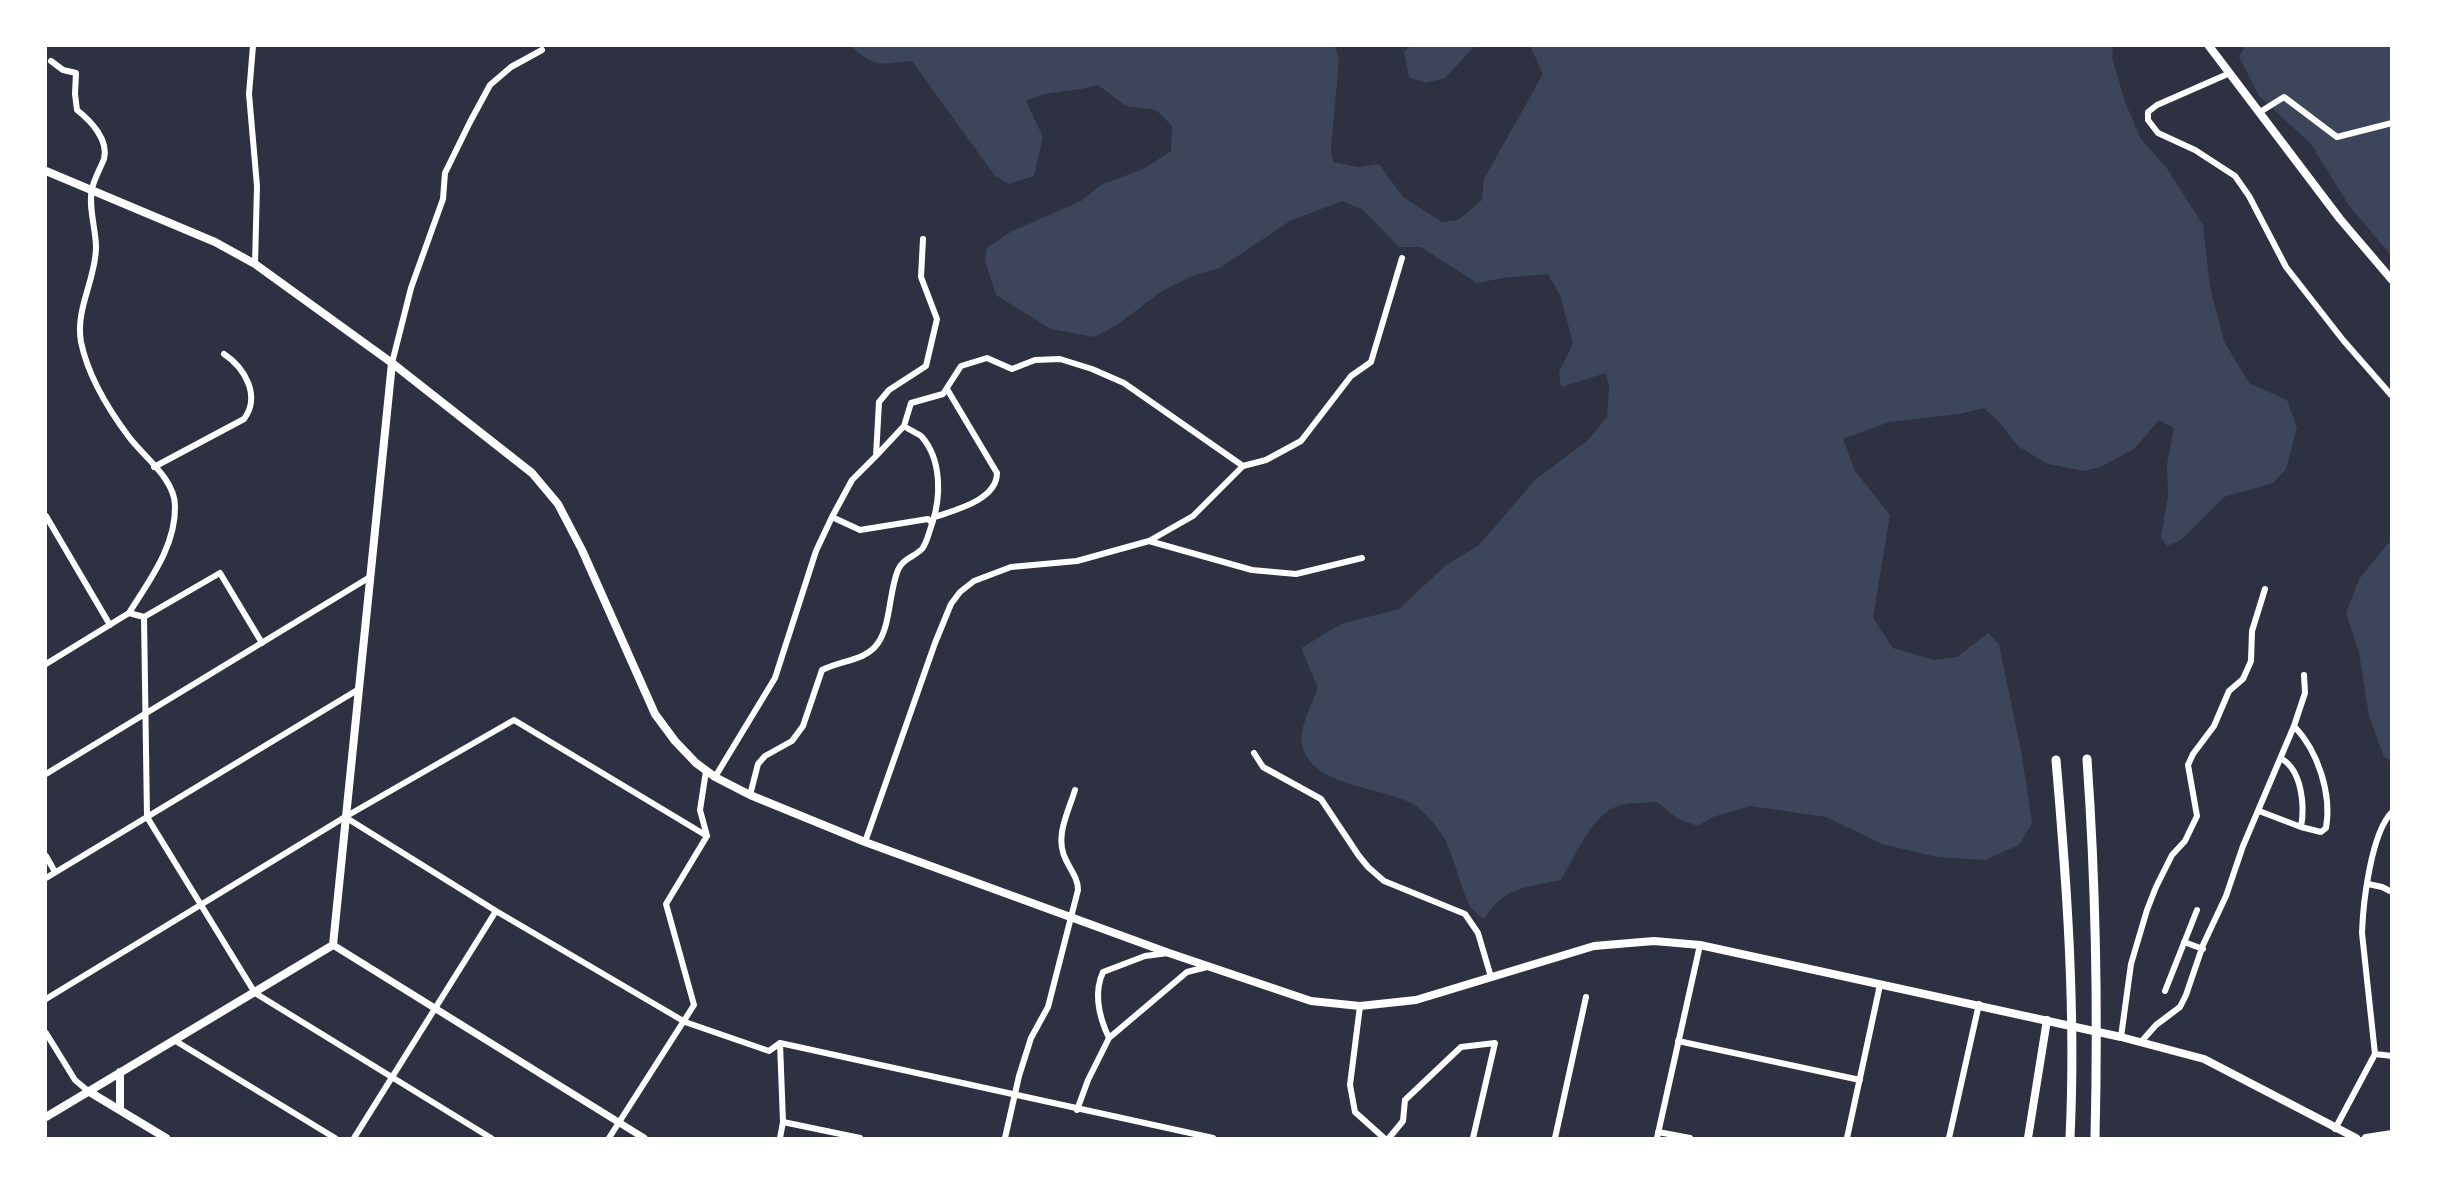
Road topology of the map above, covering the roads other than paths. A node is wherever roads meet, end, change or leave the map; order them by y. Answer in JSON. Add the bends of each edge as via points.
{"nodes":[{"id":1,"x":253,"y":46,"type":"edge"},
{"id":2,"x":2209,"y":46,"type":"edge"},
{"id":3,"x":542,"y":50,"type":"dead end"},
{"id":4,"x":51,"y":61,"type":"dead end"},
{"id":5,"x":2230,"y":73,"type":"junction"},
{"id":6,"x":2260,"y":112,"type":"junction"},
{"id":7,"x":2392,"y":122,"type":"edge"},
{"id":8,"x":46,"y":171,"type":"edge"},
{"id":9,"x":92,"y":190,"type":"junction"},
{"id":10,"x":923,"y":239,"type":"dead end"},
{"id":11,"x":1402,"y":258,"type":"dead end"},
{"id":12,"x":255,"y":264,"type":"junction"},
{"id":13,"x":2392,"y":280,"type":"edge"},
{"id":14,"x":224,"y":354,"type":"dead end"},
{"id":15,"x":392,"y":363,"type":"junction"},
{"id":16,"x":947,"y":389,"type":"junction"},
{"id":17,"x":2392,"y":396,"type":"edge"},
{"id":18,"x":904,"y":426,"type":"junction"},
{"id":19,"x":876,"y":456,"type":"junction"},
{"id":20,"x":1243,"y":466,"type":"junction"},
{"id":21,"x":154,"y":467,"type":"junction"},
{"id":22,"x":46,"y":516,"type":"edge"},
{"id":23,"x":832,"y":517,"type":"junction"},
{"id":24,"x":934,"y":520,"type":"junction"},
{"id":25,"x":1149,"y":541,"type":"junction"},
{"id":26,"x":1363,"y":558,"type":"dead end"},
{"id":27,"x":370,"y":577,"type":"junction"},
{"id":28,"x":2265,"y":589,"type":"dead end"},
{"id":29,"x":129,"y":613,"type":"junction"},
{"id":30,"x":144,"y":617,"type":"junction"},
{"id":31,"x":110,"y":625,"type":"junction"},
{"id":32,"x":262,"y":643,"type":"junction"},
{"id":33,"x":46,"y":664,"type":"edge"},
{"id":34,"x":2304,"y":675,"type":"dead end"},
{"id":35,"x":359,"y":689,"type":"junction"},
{"id":36,"x":146,"y":713,"type":"junction"},
{"id":37,"x":2294,"y":726,"type":"junction"},
{"id":38,"x":1254,"y":753,"type":"dead end"},
{"id":39,"x":2281,"y":759,"type":"junction"},
{"id":40,"x":2056,"y":760,"type":"dead end"},
{"id":41,"x":2087,"y":760,"type":"dead end"},
{"id":42,"x":706,"y":771,"type":"junction"},
{"id":43,"x":46,"y":774,"type":"edge"},
{"id":44,"x":715,"y":777,"type":"junction"},
{"id":45,"x":1075,"y":790,"type":"dead end"},
{"id":46,"x":750,"y":795,"type":"junction"},
{"id":47,"x":2259,"y":811,"type":"junction"},
{"id":48,"x":2392,"y":812,"type":"edge"},
{"id":49,"x":147,"y":817,"type":"junction"},
{"id":50,"x":345,"y":817,"type":"junction"},
{"id":51,"x":2301,"y":827,"type":"junction"},
{"id":52,"x":2392,"y":828,"type":"edge"},
{"id":53,"x":2382,"y":829,"type":"junction"},
{"id":54,"x":707,"y":836,"type":"junction"},
{"id":55,"x":865,"y":842,"type":"junction"},
{"id":56,"x":46,"y":856,"type":"edge"},
{"id":57,"x":55,"y":872,"type":"junction"},
{"id":58,"x":46,"y":878,"type":"edge"},
{"id":59,"x":2368,"y":884,"type":"junction"},
{"id":60,"x":2392,"y":892,"type":"edge"},
{"id":61,"x":201,"y":905,"type":"junction"},
{"id":62,"x":2197,"y":910,"type":"dead end"},
{"id":63,"x":496,"y":911,"type":"junction"},
{"id":64,"x":1071,"y":918,"type":"junction"},
{"id":65,"x":2184,"y":942,"type":"junction"},
{"id":66,"x":332,"y":945,"type":"junction"},
{"id":67,"x":1700,"y":945,"type":"junction"},
{"id":68,"x":2203,"y":948,"type":"junction"},
{"id":69,"x":1168,"y":953,"type":"junction"},
{"id":70,"x":1209,"y":967,"type":"junction"},
{"id":71,"x":1491,"y":977,"type":"junction"},
{"id":72,"x":1881,"y":985,"type":"junction"},
{"id":73,"x":2165,"y":991,"type":"dead end"},
{"id":74,"x":255,"y":993,"type":"junction"},
{"id":75,"x":1586,"y":997,"type":"dead end"},
{"id":76,"x":46,"y":999,"type":"edge"},
{"id":77,"x":1979,"y":1004,"type":"junction"},
{"id":78,"x":1360,"y":1006,"type":"junction"},
{"id":79,"x":436,"y":1010,"type":"junction"},
{"id":80,"x":2047,"y":1020,"type":"junction"},
{"id":81,"x":685,"y":1022,"type":"junction"},
{"id":82,"x":46,"y":1033,"type":"edge"},
{"id":83,"x":2121,"y":1037,"type":"junction"},
{"id":84,"x":1109,"y":1038,"type":"junction"},
{"id":85,"x":174,"y":1040,"type":"junction"},
{"id":86,"x":1678,"y":1041,"type":"junction"},
{"id":87,"x":2141,"y":1042,"type":"junction"},
{"id":88,"x":780,"y":1043,"type":"junction"},
{"id":89,"x":2375,"y":1054,"type":"junction"},
{"id":90,"x":2392,"y":1056,"type":"edge"},
{"id":91,"x":120,"y":1072,"type":"junction"},
{"id":92,"x":393,"y":1077,"type":"junction"},
{"id":93,"x":1860,"y":1080,"type":"junction"},
{"id":94,"x":88,"y":1091,"type":"junction"},
{"id":95,"x":1014,"y":1096,"type":"junction"},
{"id":96,"x":120,"y":1110,"type":"junction"},
{"id":97,"x":1077,"y":1110,"type":"junction"},
{"id":98,"x":46,"y":1116,"type":"edge"},
{"id":99,"x":783,"y":1122,"type":"junction"},
{"id":100,"x":619,"y":1123,"type":"junction"},
{"id":101,"x":2334,"y":1129,"type":"junction"},
{"id":102,"x":2392,"y":1134,"type":"edge"},
{"id":103,"x":1657,"y":1135,"type":"edge"},
{"id":104,"x":1198,"y":1137,"type":"edge"},
{"id":105,"x":2350,"y":1137,"type":"edge"},
{"id":106,"x":166,"y":1139,"type":"edge"},
{"id":107,"x":335,"y":1139,"type":"edge"},
{"id":108,"x":354,"y":1139,"type":"edge"},
{"id":109,"x":491,"y":1139,"type":"edge"},
{"id":110,"x":609,"y":1139,"type":"edge"},
{"id":111,"x":644,"y":1139,"type":"edge"},
{"id":112,"x":780,"y":1139,"type":"edge"},
{"id":113,"x":860,"y":1139,"type":"edge"},
{"id":114,"x":1005,"y":1139,"type":"edge"},
{"id":115,"x":1213,"y":1139,"type":"edge"},
{"id":116,"x":1386,"y":1139,"type":"edge"},
{"id":117,"x":1474,"y":1139,"type":"edge"},
{"id":118,"x":1555,"y":1139,"type":"edge"},
{"id":119,"x":1690,"y":1139,"type":"edge"},
{"id":120,"x":1847,"y":1139,"type":"edge"},
{"id":121,"x":1949,"y":1139,"type":"edge"},
{"id":122,"x":2028,"y":1139,"type":"edge"},
{"id":123,"x":2070,"y":1139,"type":"edge"},
{"id":124,"x":2095,"y":1139,"type":"edge"},
{"id":125,"x":2366,"y":1139,"type":"edge"}],
"edges":[{"from":1,"to":12,"type":"street","via":[[249,94],[257,186]]},
{"from":2,"to":5,"type":"main road"},
{"from":3,"to":15,"type":"street","via":[[510,67],[490,85],[470,122],[446,173],[443,200],[411,288]]},
{"from":4,"to":9,"type":"street","via":[[76,73],[78,110],[104,143],[105,156]]},
{"from":5,"to":6,"type":"main road"},
{"from":5,"to":17,"type":"street","via":[[2157,105],[2148,112],[2148,120],[2158,133],[2235,176],[2286,267]]},
{"from":6,"to":7,"type":"street","via":[[2284,97],[2337,136]]},
{"from":6,"to":13,"type":"main road"},
{"from":8,"to":9,"type":"main road"},
{"from":9,"to":12,"type":"main road"},
{"from":9,"to":21,"type":"street","via":[[96,249],[83,304],[81,340],[105,401]]},
{"from":10,"to":19,"type":"street","via":[[921,277],[937,319],[926,366],[879,402]]},
{"from":11,"to":20,"type":"street","via":[[1371,362],[1351,376],[1301,441],[1266,460]]},
{"from":12,"to":15,"type":"main road"},
{"from":14,"to":21,"type":"street","via":[[245,373],[249,412],[244,419]]},
{"from":15,"to":27,"type":"main road"},
{"from":15,"to":42,"type":"main road","via":[[532,472],[558,503],[655,714]]},
{"from":16,"to":18,"type":"street","via":[[911,403]]},
{"from":16,"to":20,"type":"street","via":[[961,366],[987,358],[1012,369],[1035,360],[1060,359],[1124,383]]},
{"from":16,"to":24,"type":"street","via":[[997,478],[972,505]]},
{"from":18,"to":19,"type":"street"},
{"from":18,"to":24,"type":"street","via":[[921,436],[932,455],[939,479]]},
{"from":19,"to":23,"type":"street","via":[[852,480]]},
{"from":20,"to":25,"type":"street","via":[[1193,516]]},
{"from":21,"to":29,"type":"street","via":[[173,493],[174,517],[154,574]]},
{"from":22,"to":31,"type":"street"},
{"from":23,"to":24,"type":"street","via":[[860,530]]},
{"from":23,"to":44,"type":"street","via":[[816,551],[775,678]]},
{"from":24,"to":46,"type":"street","via":[[923,548],[900,564],[878,643],[862,657],[838,661],[822,670],[803,726],[792,741],[758,764]]},
{"from":25,"to":26,"type":"street","via":[[1252,570],[1296,574]]},
{"from":25,"to":55,"type":"street","via":[[1077,561],[1011,567],[960,592],[935,643]]},
{"from":27,"to":32,"type":"street"},
{"from":27,"to":35,"type":"main road"},
{"from":28,"to":83,"type":"street","via":[[2252,631],[2251,662],[2243,679],[2229,691],[2214,726],[2188,765],[2197,816],[2172,855],[2147,911],[2131,964]]},
{"from":29,"to":30,"type":"street"},
{"from":29,"to":31,"type":"street"},
{"from":30,"to":32,"type":"street","via":[[220,573]]},
{"from":30,"to":36,"type":"street"},
{"from":31,"to":33,"type":"street"},
{"from":32,"to":36,"type":"street"},
{"from":34,"to":37,"type":"street","via":[[2305,693]]},
{"from":35,"to":49,"type":"street"},
{"from":35,"to":50,"type":"main road"},
{"from":36,"to":43,"type":"street"},
{"from":36,"to":49,"type":"street"},
{"from":37,"to":39,"type":"street"},
{"from":37,"to":51,"type":"street","via":[[2322,775],[2328,800],[2326,828],[2321,832]]},
{"from":38,"to":71,"type":"street","via":[[1263,767],[1321,799],[1375,874],[1395,887],[1465,914],[1478,933]]},
{"from":39,"to":47,"type":"street"},
{"from":39,"to":51,"type":"street","via":[[2290,764],[2297,778],[2304,814]]},
{"from":40,"to":123,"type":"main road","via":[[2073,1004]]},
{"from":41,"to":124,"type":"main road","via":[[2096,933]]},
{"from":42,"to":44,"type":"main road"},
{"from":42,"to":54,"type":"street","via":[[700,810]]},
{"from":44,"to":46,"type":"main road"},
{"from":45,"to":64,"type":"street","via":[[1061,834],[1063,853],[1078,882]]},
{"from":46,"to":55,"type":"main road"},
{"from":47,"to":51,"type":"street"},
{"from":47,"to":68,"type":"street"},
{"from":48,"to":53,"type":"street"},
{"from":49,"to":57,"type":"street"},
{"from":49,"to":61,"type":"street"},
{"from":50,"to":54,"type":"street","via":[[514,720]]},
{"from":50,"to":61,"type":"street"},
{"from":50,"to":63,"type":"street"},
{"from":50,"to":66,"type":"main road"},
{"from":52,"to":53,"type":"street"},
{"from":53,"to":59,"type":"street"},
{"from":54,"to":81,"type":"street","via":[[666,904],[694,1005]]},
{"from":55,"to":64,"type":"main road"},
{"from":56,"to":57,"type":"street"},
{"from":57,"to":58,"type":"street"},
{"from":59,"to":60,"type":"street"},
{"from":59,"to":89,"type":"street","via":[[2362,933]]},
{"from":61,"to":74,"type":"street"},
{"from":61,"to":76,"type":"street"},
{"from":62,"to":65,"type":"street"},
{"from":63,"to":79,"type":"street"},
{"from":63,"to":81,"type":"street"},
{"from":64,"to":69,"type":"main road"},
{"from":64,"to":95,"type":"street","via":[[1048,1007],[1031,1038]]},
{"from":65,"to":68,"type":"street"},
{"from":65,"to":73,"type":"street"},
{"from":66,"to":74,"type":"main road"},
{"from":66,"to":79,"type":"street"},
{"from":67,"to":71,"type":"main road","via":[[1654,941],[1594,946]]},
{"from":67,"to":72,"type":"main road"},
{"from":67,"to":86,"type":"street"},
{"from":68,"to":87,"type":"street","via":[[2180,1007]]},
{"from":69,"to":70,"type":"main road"},
{"from":69,"to":84,"type":"street","via":[[1145,956],[1103,972],[1098,1005]]},
{"from":70,"to":78,"type":"main road","via":[[1311,1002]]},
{"from":70,"to":84,"type":"street","via":[[1187,972]]},
{"from":71,"to":78,"type":"main road","via":[[1416,1000]]},
{"from":72,"to":77,"type":"main road"},
{"from":72,"to":93,"type":"street"},
{"from":74,"to":85,"type":"main road"},
{"from":74,"to":92,"type":"street"},
{"from":75,"to":118,"type":"street"},
{"from":77,"to":80,"type":"main road"},
{"from":77,"to":121,"type":"street"},
{"from":78,"to":116,"type":"street","via":[[1350,1085],[1354,1112]]},
{"from":79,"to":92,"type":"street"},
{"from":79,"to":100,"type":"street"},
{"from":80,"to":83,"type":"main road"},
{"from":80,"to":122,"type":"main road"},
{"from":81,"to":88,"type":"street","via":[[769,1051]]},
{"from":81,"to":100,"type":"street"},
{"from":82,"to":94,"type":"street","via":[[75,1080]]},
{"from":83,"to":87,"type":"main road"},
{"from":84,"to":97,"type":"street"},
{"from":85,"to":91,"type":"main road"},
{"from":85,"to":107,"type":"street"},
{"from":86,"to":93,"type":"street"},
{"from":86,"to":103,"type":"street"},
{"from":87,"to":101,"type":"main road","via":[[2204,1059]]},
{"from":88,"to":95,"type":"street"},
{"from":88,"to":99,"type":"street"},
{"from":89,"to":90,"type":"street"},
{"from":89,"to":101,"type":"street"},
{"from":91,"to":94,"type":"main road"},
{"from":91,"to":96,"type":"main road"},
{"from":92,"to":108,"type":"street"},
{"from":92,"to":109,"type":"street"},
{"from":93,"to":120,"type":"street"},
{"from":94,"to":96,"type":"main road"},
{"from":94,"to":98,"type":"main road"},
{"from":95,"to":97,"type":"street"},
{"from":95,"to":114,"type":"street"},
{"from":96,"to":106,"type":"main road"},
{"from":97,"to":104,"type":"street"},
{"from":99,"to":112,"type":"street"},
{"from":99,"to":113,"type":"street"},
{"from":100,"to":110,"type":"street"},
{"from":100,"to":111,"type":"street"},
{"from":101,"to":105,"type":"main road"},
{"from":102,"to":125,"type":"main road"},
{"from":103,"to":119,"type":"street"},
{"from":104,"to":115,"type":"street"},
{"from":116,"to":117,"type":"street","via":[[1403,1121],[1405,1100],[1461,1047],[1494,1043]]}]}
